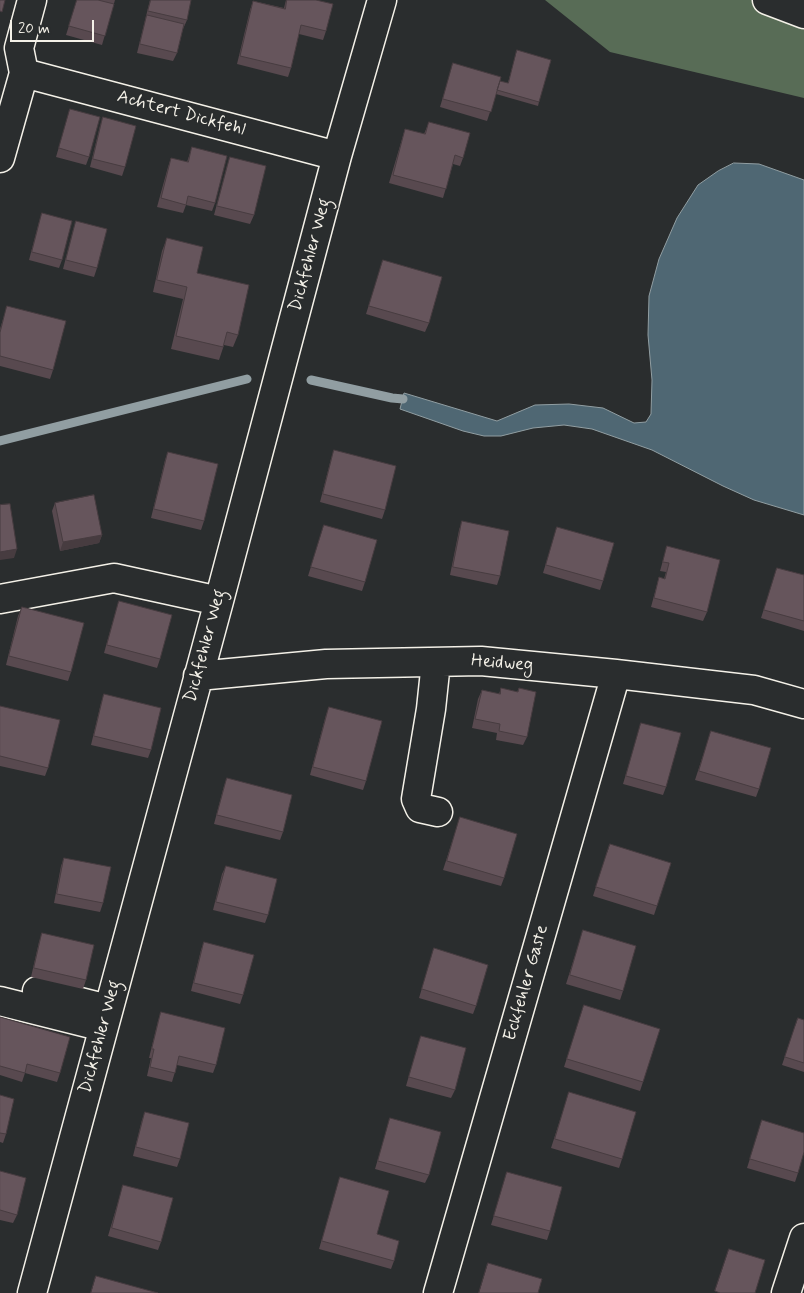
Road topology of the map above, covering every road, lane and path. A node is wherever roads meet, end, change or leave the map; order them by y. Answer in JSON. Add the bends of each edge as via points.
{"nodes":[{"id":1,"x":32,"y":0,"type":"edge"},
{"id":2,"x":382,"y":0,"type":"edge"},
{"id":3,"x":767,"y":0,"type":"edge"},
{"id":4,"x":804,"y":14,"type":"edge"},
{"id":5,"x":24,"y":73,"type":"junction"},
{"id":6,"x":337,"y":156,"type":"junction"},
{"id":7,"x":0,"y":158,"type":"edge"},
{"id":8,"x":0,"y":600,"type":"edge"},
{"id":9,"x":219,"y":601,"type":"junction"},
{"id":10,"x":436,"y":662,"type":"junction"},
{"id":11,"x":616,"y":674,"type":"junction"},
{"id":12,"x":198,"y":676,"type":"junction"},
{"id":13,"x":804,"y":704,"type":"edge"},
{"id":14,"x":438,"y":812,"type":"dead end"},
{"id":15,"x":38,"y":991,"type":"dead end"},
{"id":16,"x":0,"y":1001,"type":"edge"},
{"id":17,"x":106,"y":1018,"type":"junction"},
{"id":18,"x":804,"y":1238,"type":"edge"},
{"id":19,"x":32,"y":1293,"type":"edge"},
{"id":20,"x":438,"y":1293,"type":"edge"},
{"id":21,"x":786,"y":1293,"type":"edge"}],
"edges":[{"from":1,"to":5,"type":"street","via":[[19,48]]},
{"from":2,"to":6,"type":"street","name":"Dickfehler Weg"},
{"from":3,"to":4,"type":"street"},
{"from":5,"to":6,"type":"street","name":"Achtert Dickfehl"},
{"from":5,"to":7,"type":"street"},
{"from":6,"to":9,"type":"street","name":"Dickfehler Weg"},
{"from":8,"to":9,"type":"street","via":[[114,578]]},
{"from":9,"to":12,"type":"street","name":"Dickfehler Weg"},
{"from":10,"to":11,"type":"street","name":"Heidweg","via":[[481,661]]},
{"from":10,"to":12,"type":"street","name":"Heidweg","via":[[326,664]]},
{"from":10,"to":14,"type":"street","via":[[416,798],[420,808]]},
{"from":11,"to":13,"type":"street","name":"Heidweg","via":[[754,690]]},
{"from":11,"to":20,"type":"street","name":"Eckfehler Gaste"},
{"from":12,"to":17,"type":"street","name":"Dickfehler Weg"},
{"from":15,"to":17,"type":"street"},
{"from":16,"to":17,"type":"street"},
{"from":17,"to":19,"type":"street","name":"Dickfehler Weg"},
{"from":18,"to":21,"type":"street"}]}
